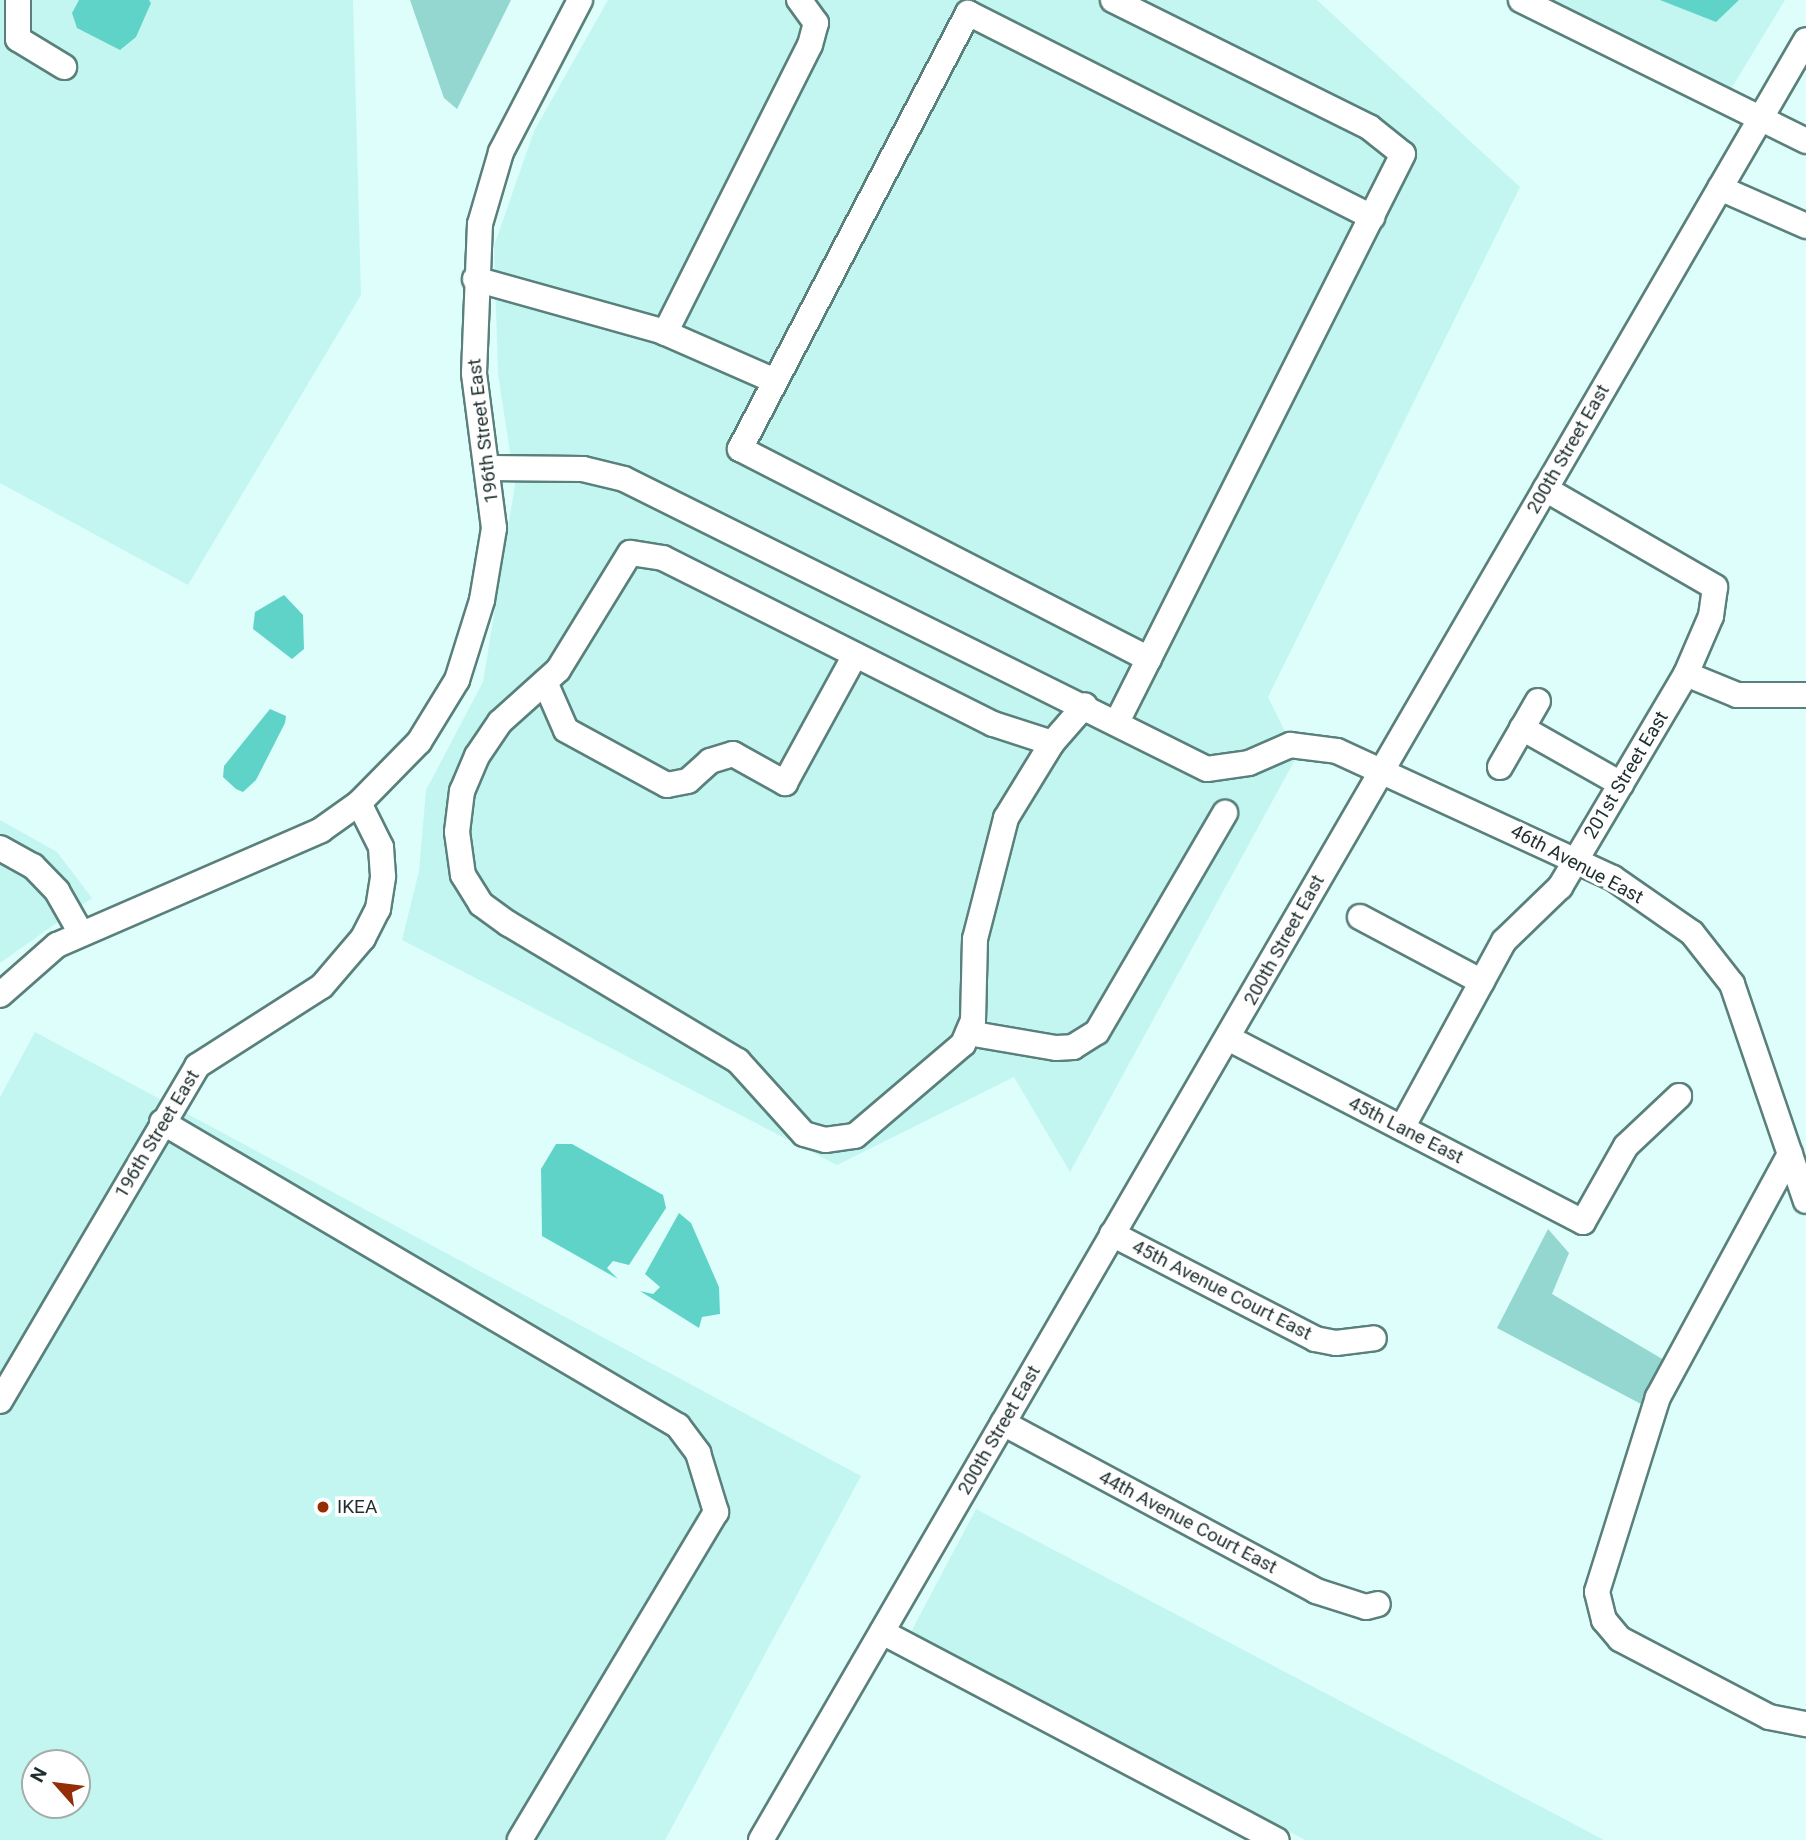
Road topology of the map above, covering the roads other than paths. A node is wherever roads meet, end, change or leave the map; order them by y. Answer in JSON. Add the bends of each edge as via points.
{"nodes":[{"id":1,"x":18,"y":0,"type":"edge"},
{"id":2,"x":580,"y":0,"type":"edge"},
{"id":3,"x":799,"y":0,"type":"edge"},
{"id":4,"x":1113,"y":0,"type":"edge"},
{"id":5,"x":1521,"y":0,"type":"edge"},
{"id":6,"x":1806,"y":40,"type":"edge"},
{"id":7,"x":64,"y":67,"type":"dead end"},
{"id":8,"x":1762,"y":115,"type":"junction"},
{"id":9,"x":1806,"y":141,"type":"edge"},
{"id":10,"x":1720,"y":188,"type":"junction"},
{"id":11,"x":1371,"y":216,"type":"junction"},
{"id":12,"x":1806,"y":226,"type":"edge"},
{"id":13,"x":475,"y":279,"type":"junction"},
{"id":14,"x":666,"y":333,"type":"junction"},
{"id":15,"x":775,"y":381,"type":"junction"},
{"id":16,"x":488,"y":468,"type":"junction"},
{"id":17,"x":1545,"y":489,"type":"junction"},
{"id":18,"x":855,"y":654,"type":"junction"},
{"id":19,"x":1149,"y":659,"type":"junction"},
{"id":20,"x":1686,"y":674,"type":"junction"},
{"id":21,"x":545,"y":681,"type":"junction"},
{"id":22,"x":1806,"y":695,"type":"edge"},
{"id":23,"x":1538,"y":701,"type":"dead end"},
{"id":24,"x":1085,"y":705,"type":"junction"},
{"id":25,"x":1117,"y":722,"type":"junction"},
{"id":26,"x":1522,"y":728,"type":"junction"},
{"id":27,"x":1052,"y":743,"type":"junction"},
{"id":28,"x":1500,"y":767,"type":"dead end"},
{"id":29,"x":1380,"y":769,"type":"junction"},
{"id":30,"x":1620,"y":784,"type":"junction"},
{"id":31,"x":359,"y":803,"type":"junction"},
{"id":32,"x":1225,"y":813,"type":"dead end"},
{"id":33,"x":0,"y":848,"type":"edge"},
{"id":34,"x":1576,"y":859,"type":"junction"},
{"id":35,"x":1360,"y":917,"type":"dead end"},
{"id":36,"x":81,"y":933,"type":"junction"},
{"id":37,"x":1482,"y":982,"type":"junction"},
{"id":38,"x":0,"y":995,"type":"edge"},
{"id":39,"x":968,"y":1033,"type":"junction"},
{"id":40,"x":1228,"y":1038,"type":"junction"},
{"id":41,"x":1679,"y":1096,"type":"dead end"},
{"id":42,"x":162,"y":1122,"type":"junction"},
{"id":43,"x":1402,"y":1128,"type":"junction"},
{"id":44,"x":1790,"y":1154,"type":"junction"},
{"id":45,"x":1806,"y":1200,"type":"edge"},
{"id":46,"x":1112,"y":1234,"type":"junction"},
{"id":47,"x":1374,"y":1338,"type":"dead end"},
{"id":48,"x":0,"y":1401,"type":"edge"},
{"id":49,"x":1003,"y":1423,"type":"junction"},
{"id":50,"x":1378,"y":1604,"type":"dead end"},
{"id":51,"x":882,"y":1632,"type":"junction"},
{"id":52,"x":1806,"y":1724,"type":"edge"},
{"id":53,"x":763,"y":1839,"type":"edge"},
{"id":54,"x":520,"y":1840,"type":"edge"},
{"id":55,"x":1276,"y":1840,"type":"edge"}],
"edges":[{"from":1,"to":7,"type":"street","via":[[18,39]]},
{"from":2,"to":13,"type":"street","name":"196th Street East","via":[[501,152],[480,224]]},
{"from":3,"to":14,"type":"street","via":[[816,23],[810,45]]},
{"from":4,"to":11,"type":"street","via":[[1369,127],[1403,154]]},
{"from":5,"to":8,"type":"street"},
{"from":6,"to":8,"type":"street","name":"200th Street East"},
{"from":8,"to":9,"type":"street"},
{"from":8,"to":10,"type":"street","name":"200th Street East"},
{"from":10,"to":12,"type":"street"},
{"from":10,"to":17,"type":"street","name":"200th Street East"},
{"from":11,"to":15,"type":"street","via":[[968,13]]},
{"from":11,"to":19,"type":"street"},
{"from":13,"to":14,"type":"street"},
{"from":13,"to":16,"type":"street","name":"196th Street East","via":[[474,373]]},
{"from":14,"to":15,"type":"street"},
{"from":15,"to":19,"type":"street","via":[[740,449]]},
{"from":16,"to":24,"type":"street","name":"46th Avenue East","via":[[583,469],[624,479],[1016,677]]},
{"from":16,"to":31,"type":"street","name":"196th Street East","via":[[494,528],[482,600],[457,680],[419,742]]},
{"from":17,"to":20,"type":"street","name":"201st Street East","via":[[1715,587],[1711,616]]},
{"from":17,"to":29,"type":"street","name":"200th Street East"},
{"from":18,"to":21,"type":"street","via":[[643,550],[618,565],[558,670]]},
{"from":18,"to":21,"type":"street","via":[[785,783],[733,754],[710,761],[688,780],[667,785],[566,730]]},
{"from":18,"to":27,"type":"street","via":[[1013,733]]},
{"from":19,"to":25,"type":"street"},
{"from":20,"to":22,"type":"street","via":[[1737,695]]},
{"from":20,"to":30,"type":"street","name":"201st Street East"},
{"from":21,"to":39,"type":"street","via":[[500,722],[462,791],[457,832],[463,875],[481,904],[738,1061],[804,1134],[815,1137],[855,1136]]},
{"from":23,"to":26,"type":"street"},
{"from":24,"to":25,"type":"street","name":"46th Avenue East"},
{"from":24,"to":27,"type":"street"},
{"from":25,"to":29,"type":"street","name":"46th Avenue East","via":[[1207,769],[1249,763],[1290,745],[1337,751]]},
{"from":26,"to":28,"type":"street"},
{"from":26,"to":30,"type":"street"},
{"from":27,"to":39,"type":"street","via":[[1006,818],[975,939]]},
{"from":29,"to":34,"type":"street","name":"46th Avenue East"},
{"from":29,"to":40,"type":"street","name":"200th Street East"},
{"from":30,"to":34,"type":"street","name":"201st Street East"},
{"from":31,"to":36,"type":"street","name":"196th Street East","via":[[272,856]]},
{"from":31,"to":42,"type":"street","name":"196th Street East","via":[[381,847],[383,876],[378,909],[363,938],[323,986],[197,1066]]},
{"from":32,"to":39,"type":"street","via":[[1097,1032],[1073,1047],[1056,1048]]},
{"from":33,"to":36,"type":"street","via":[[49,883]]},
{"from":34,"to":37,"type":"street","name":"201st Street East","via":[[1560,887],[1504,941]]},
{"from":34,"to":44,"type":"street","name":"46th Avenue East","via":[[1662,909],[1716,957],[1749,1019]]},
{"from":35,"to":37,"type":"street"},
{"from":36,"to":38,"type":"street","name":"196th Street East","via":[[57,945]]},
{"from":37,"to":43,"type":"street","name":"201st Street East"},
{"from":40,"to":43,"type":"street","name":"45th Lane East"},
{"from":40,"to":46,"type":"street","name":"200th Street East"},
{"from":41,"to":43,"type":"street","name":"45th Lane East","via":[[1626,1146],[1583,1222]]},
{"from":42,"to":48,"type":"street","name":"196th Street East"},
{"from":42,"to":54,"type":"street","via":[[678,1426],[698,1454],[716,1512]]},
{"from":44,"to":45,"type":"street","name":"46th Avenue East"},
{"from":44,"to":52,"type":"street","via":[[1658,1397],[1597,1592],[1604,1619],[1630,1645],[1785,1724]]},
{"from":46,"to":47,"type":"street","name":"45th Avenue Court East","via":[[1315,1339]]},
{"from":46,"to":49,"type":"street","name":"200th Street East"},
{"from":49,"to":50,"type":"street","name":"44th Avenue Court East","via":[[1316,1591],[1366,1607]]},
{"from":49,"to":51,"type":"street","name":"200th Street East"},
{"from":51,"to":53,"type":"street","name":"200th Street East"},
{"from":51,"to":55,"type":"street"}]}
